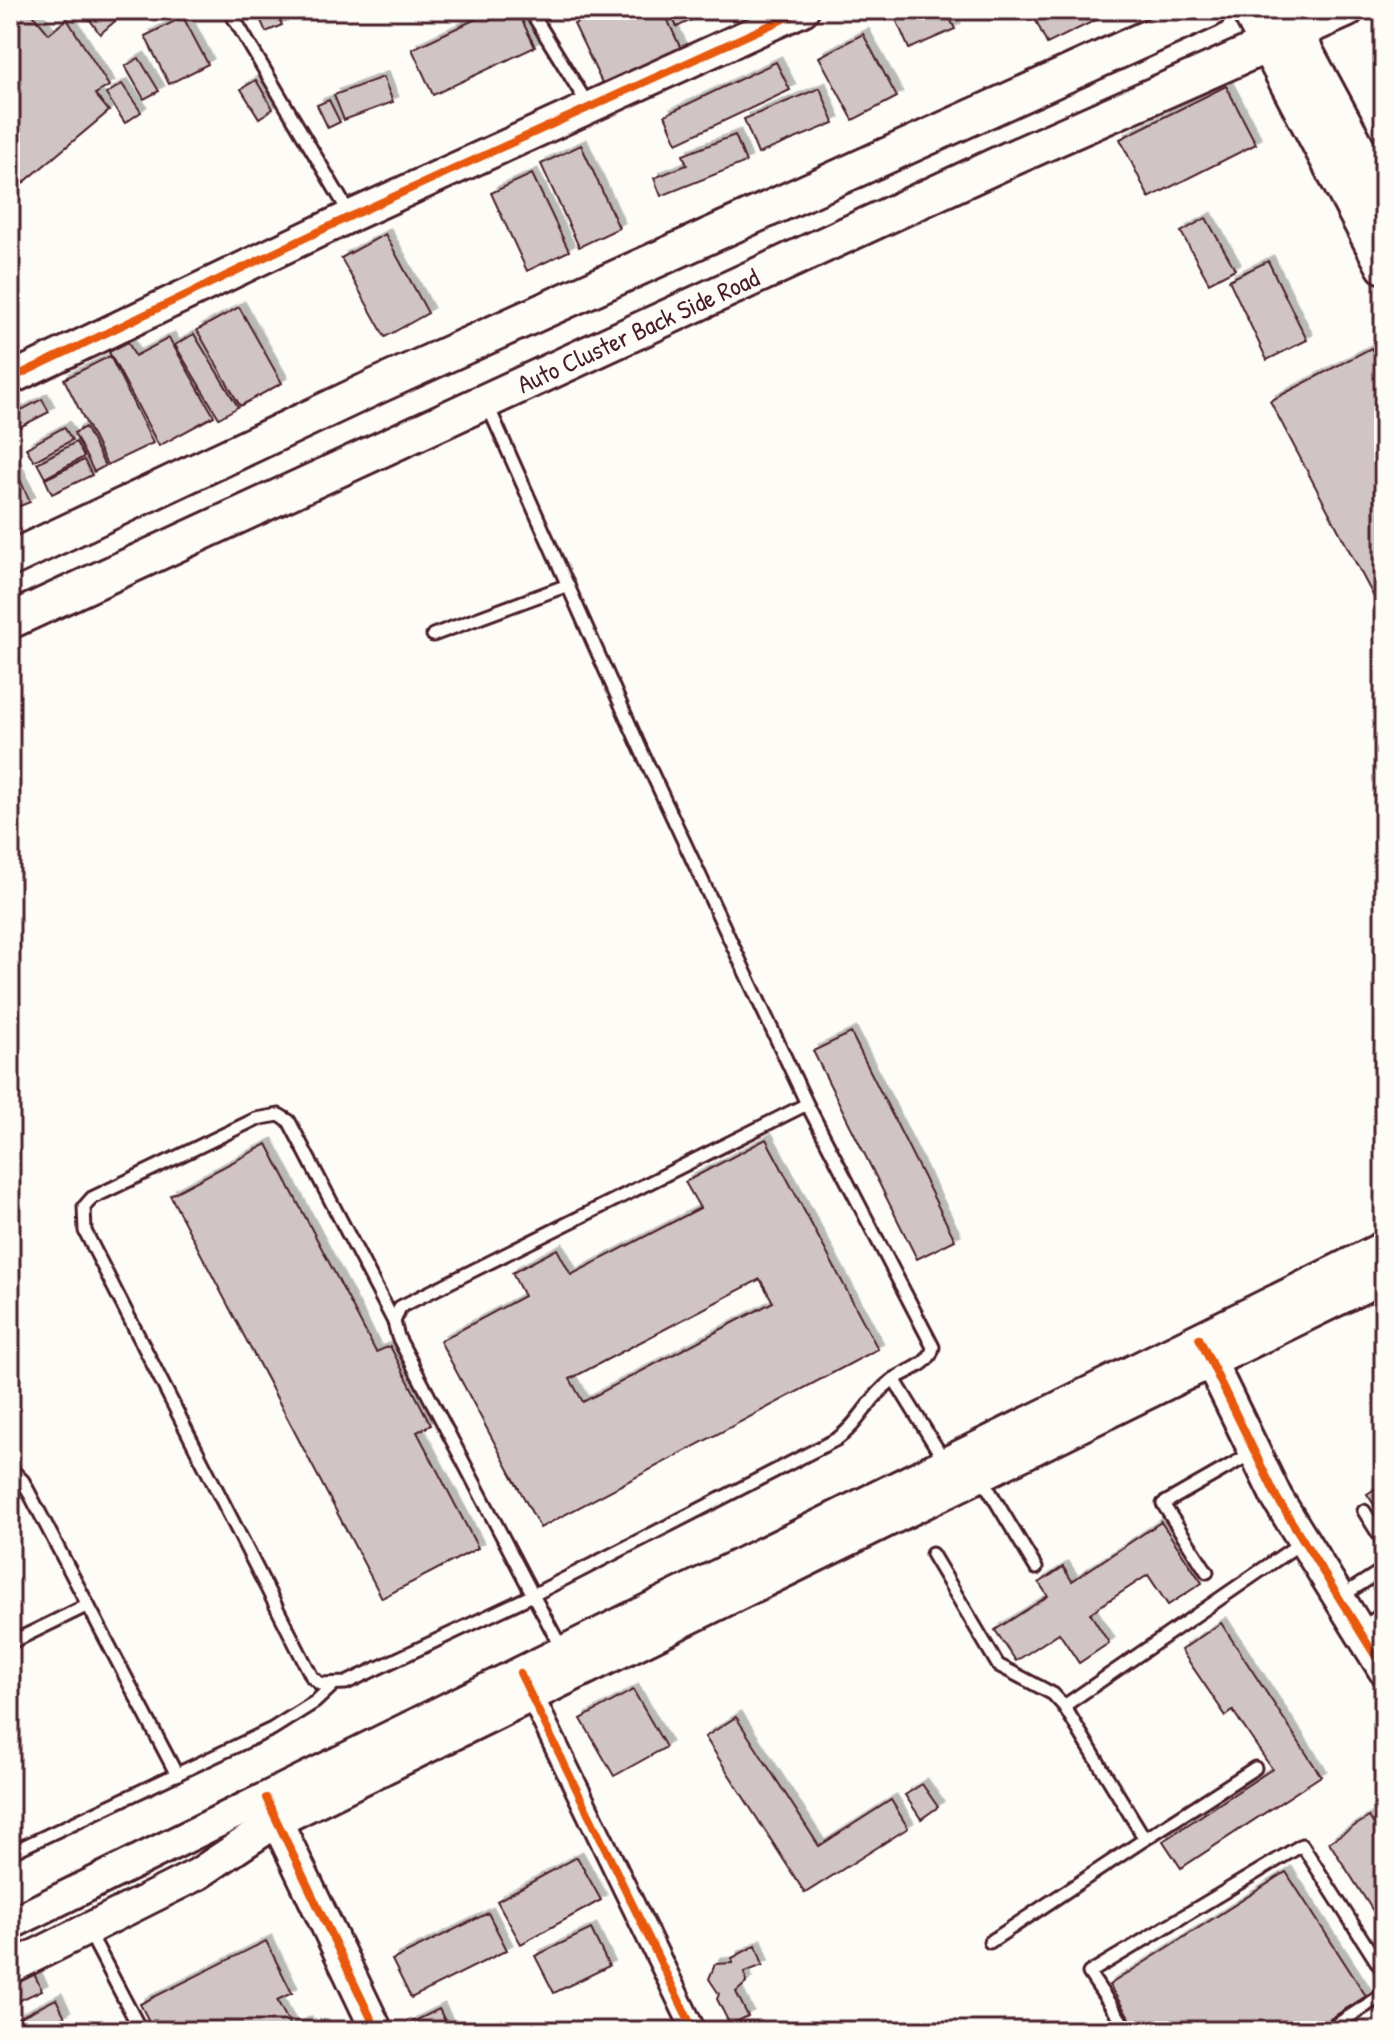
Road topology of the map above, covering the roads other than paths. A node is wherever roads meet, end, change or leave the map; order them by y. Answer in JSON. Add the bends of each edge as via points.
{"nodes":[{"id":1,"x":229,"y":10,"type":"edge"},
{"id":2,"x":530,"y":10,"type":"edge"},
{"id":3,"x":800,"y":10,"type":"edge"},
{"id":4,"x":1209,"y":10,"type":"edge"},
{"id":5,"x":1346,"y":10,"type":"edge"},
{"id":6,"x":1269,"y":21,"type":"edge"},
{"id":7,"x":591,"y":109,"type":"junction"},
{"id":8,"x":1384,"y":197,"type":"edge"},
{"id":9,"x":351,"y":216,"type":"junction"},
{"id":10,"x":1384,"y":266,"type":"edge"},
{"id":11,"x":10,"y":379,"type":"edge"},
{"id":12,"x":487,"y":402,"type":"junction"},
{"id":13,"x":10,"y":559,"type":"edge"},
{"id":14,"x":568,"y":585,"type":"junction"},
{"id":15,"x":10,"y":621,"type":"edge"},
{"id":16,"x":433,"y":635,"type":"dead end"},
{"id":17,"x":807,"y":1104,"type":"junction"},
{"id":18,"x":1384,"y":1247,"type":"edge"},
{"id":19,"x":1384,"y":1277,"type":"edge"},
{"id":20,"x":394,"y":1322,"type":"junction"},
{"id":21,"x":1205,"y":1350,"type":"junction"},
{"id":22,"x":894,"y":1379,"type":"junction"},
{"id":23,"x":1255,"y":1452,"type":"junction"},
{"id":24,"x":990,"y":1461,"type":"junction"},
{"id":25,"x":947,"y":1466,"type":"junction"},
{"id":26,"x":10,"y":1468,"type":"edge"},
{"id":27,"x":1364,"y":1511,"type":"dead end"},
{"id":28,"x":1302,"y":1542,"type":"junction"},
{"id":29,"x":1384,"y":1543,"type":"edge"},
{"id":30,"x":932,"y":1554,"type":"dead end"},
{"id":31,"x":1036,"y":1568,"type":"dead end"},
{"id":32,"x":1384,"y":1569,"type":"edge"},
{"id":33,"x":1207,"y":1572,"type":"dead end"},
{"id":34,"x":533,"y":1595,"type":"junction"},
{"id":35,"x":1338,"y":1599,"type":"junction"},
{"id":36,"x":88,"y":1605,"type":"junction"},
{"id":37,"x":1384,"y":1613,"type":"edge"},
{"id":38,"x":1358,"y":1630,"type":"junction"},
{"id":39,"x":10,"y":1643,"type":"edge"},
{"id":40,"x":563,"y":1652,"type":"junction"},
{"id":41,"x":1384,"y":1670,"type":"edge"},
{"id":42,"x":526,"y":1684,"type":"junction"},
{"id":43,"x":332,"y":1686,"type":"junction"},
{"id":44,"x":1064,"y":1706,"type":"junction"},
{"id":45,"x":1255,"y":1768,"type":"dead end"},
{"id":46,"x":177,"y":1775,"type":"junction"},
{"id":47,"x":271,"y":1810,"type":"junction"},
{"id":48,"x":1145,"y":1839,"type":"junction"},
{"id":49,"x":228,"y":1851,"type":"junction"},
{"id":50,"x":10,"y":1853,"type":"edge"},
{"id":51,"x":10,"y":1924,"type":"edge"},
{"id":52,"x":88,"y":1929,"type":"junction"},
{"id":53,"x":990,"y":1942,"type":"dead end"},
{"id":54,"x":10,"y":1947,"type":"edge"},
{"id":55,"x":10,"y":1968,"type":"edge"},
{"id":56,"x":1384,"y":1973,"type":"edge"},
{"id":57,"x":1384,"y":1994,"type":"edge"},
{"id":58,"x":141,"y":2031,"type":"edge"},
{"id":59,"x":377,"y":2031,"type":"edge"},
{"id":60,"x":694,"y":2031,"type":"edge"},
{"id":61,"x":1128,"y":2031,"type":"edge"},
{"id":62,"x":1327,"y":2031,"type":"edge"}],
"edges":[{"from":1,"to":9,"type":"lane"},
{"from":2,"to":7,"type":"lane"},
{"from":3,"to":7,"type":"main road"},
{"from":4,"to":13,"type":"main road","via":[[377,386]]},
{"from":5,"to":6,"type":"main road","name":"Auto Cluster Back Side Road"},
{"from":6,"to":8,"type":"main road"},
{"from":6,"to":10,"type":"main road"},
{"from":6,"to":12,"type":"main road","name":"Auto Cluster Back Side Road","via":[[1010,159]]},
{"from":7,"to":9,"type":"main road"},
{"from":9,"to":11,"type":"main road"},
{"from":12,"to":14,"type":"lane"},
{"from":12,"to":15,"type":"main road","name":"Auto Cluster Back Side Road"},
{"from":14,"to":16,"type":"lane"},
{"from":14,"to":17,"type":"lane"},
{"from":17,"to":20,"type":"lane","via":[[400,1307]]},
{"from":17,"to":22,"type":"lane","via":[[933,1347],[928,1361]]},
{"from":18,"to":21,"type":"main road"},
{"from":19,"to":21,"type":"main road"},
{"from":20,"to":34,"type":"lane"},
{"from":20,"to":43,"type":"lane","via":[[289,1121],[279,1115],[256,1119],[92,1198],[84,1207],[85,1231],[312,1677]]},
{"from":21,"to":23,"type":"main road"},
{"from":21,"to":24,"type":"main road"},
{"from":22,"to":25,"type":"lane"},
{"from":22,"to":34,"type":"lane","via":[[837,1439]]},
{"from":23,"to":28,"type":"main road"},
{"from":23,"to":33,"type":"lane","via":[[1163,1504]]},
{"from":24,"to":25,"type":"main road"},
{"from":24,"to":31,"type":"lane"},
{"from":24,"to":42,"type":"main road"},
{"from":25,"to":40,"type":"main road"},
{"from":26,"to":36,"type":"lane","via":[[23,1481]]},
{"from":27,"to":29,"type":"lane"},
{"from":28,"to":35,"type":"main road"},
{"from":28,"to":44,"type":"lane"},
{"from":30,"to":44,"type":"lane","via":[[998,1665],[1053,1694]]},
{"from":32,"to":35,"type":"lane"},
{"from":34,"to":40,"type":"lane"},
{"from":34,"to":43,"type":"lane"},
{"from":35,"to":38,"type":"main road"},
{"from":36,"to":39,"type":"lane"},
{"from":36,"to":46,"type":"lane"},
{"from":37,"to":38,"type":"lane"},
{"from":38,"to":41,"type":"main road"},
{"from":40,"to":42,"type":"main road"},
{"from":42,"to":47,"type":"main road"},
{"from":42,"to":60,"type":"street"},
{"from":43,"to":46,"type":"lane","via":[[272,1729]]},
{"from":44,"to":48,"type":"lane"},
{"from":45,"to":48,"type":"lane"},
{"from":46,"to":50,"type":"lane"},
{"from":47,"to":49,"type":"main road"},
{"from":47,"to":51,"type":"main road"},
{"from":47,"to":59,"type":"main road"},
{"from":48,"to":53,"type":"lane"},
{"from":49,"to":52,"type":"main road","via":[[198,1874]]},
{"from":49,"to":54,"type":"main road","via":[[187,1857]]},
{"from":52,"to":55,"type":"main road"},
{"from":52,"to":58,"type":"lane"},
{"from":56,"to":61,"type":"lane","via":[[1302,1845],[1089,1973]]},
{"from":57,"to":62,"type":"lane"}]}
